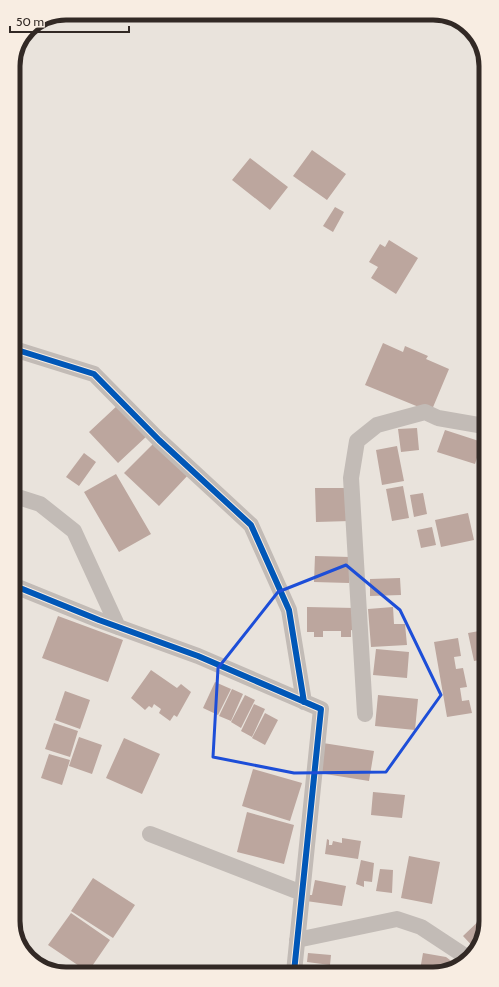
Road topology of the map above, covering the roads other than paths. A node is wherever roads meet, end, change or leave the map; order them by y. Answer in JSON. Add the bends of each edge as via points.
{"nodes":[{"id":1,"x":20,"y":352,"type":"edge"},
{"id":2,"x":479,"y":425,"type":"edge"},
{"id":3,"x":20,"y":498,"type":"edge"},
{"id":4,"x":20,"y":588,"type":"edge"},
{"id":5,"x":118,"y":627,"type":"junction"},
{"id":6,"x":304,"y":702,"type":"junction"},
{"id":7,"x":365,"y":714,"type":"dead end"},
{"id":8,"x":150,"y":834,"type":"dead end"},
{"id":9,"x":302,"y":893,"type":"junction"},
{"id":10,"x":297,"y":940,"type":"junction"},
{"id":11,"x":464,"y":955,"type":"edge"},
{"id":12,"x":294,"y":967,"type":"edge"}],
"edges":[{"from":1,"to":6,"type":"street","via":[[94,374],[159,440],[251,525],[289,610]]},
{"from":2,"to":7,"type":"street","via":[[438,418],[425,412],[377,425],[357,441],[351,478]]},
{"from":3,"to":5,"type":"street","via":[[40,504],[74,531]]},
{"from":4,"to":5,"type":"street"},
{"from":5,"to":6,"type":"street","via":[[198,656]]},
{"from":6,"to":9,"type":"street","via":[[321,709]]},
{"from":8,"to":9,"type":"street"},
{"from":9,"to":10,"type":"street"},
{"from":10,"to":11,"type":"street","via":[[397,919],[421,927]]},
{"from":10,"to":12,"type":"street"}]}
